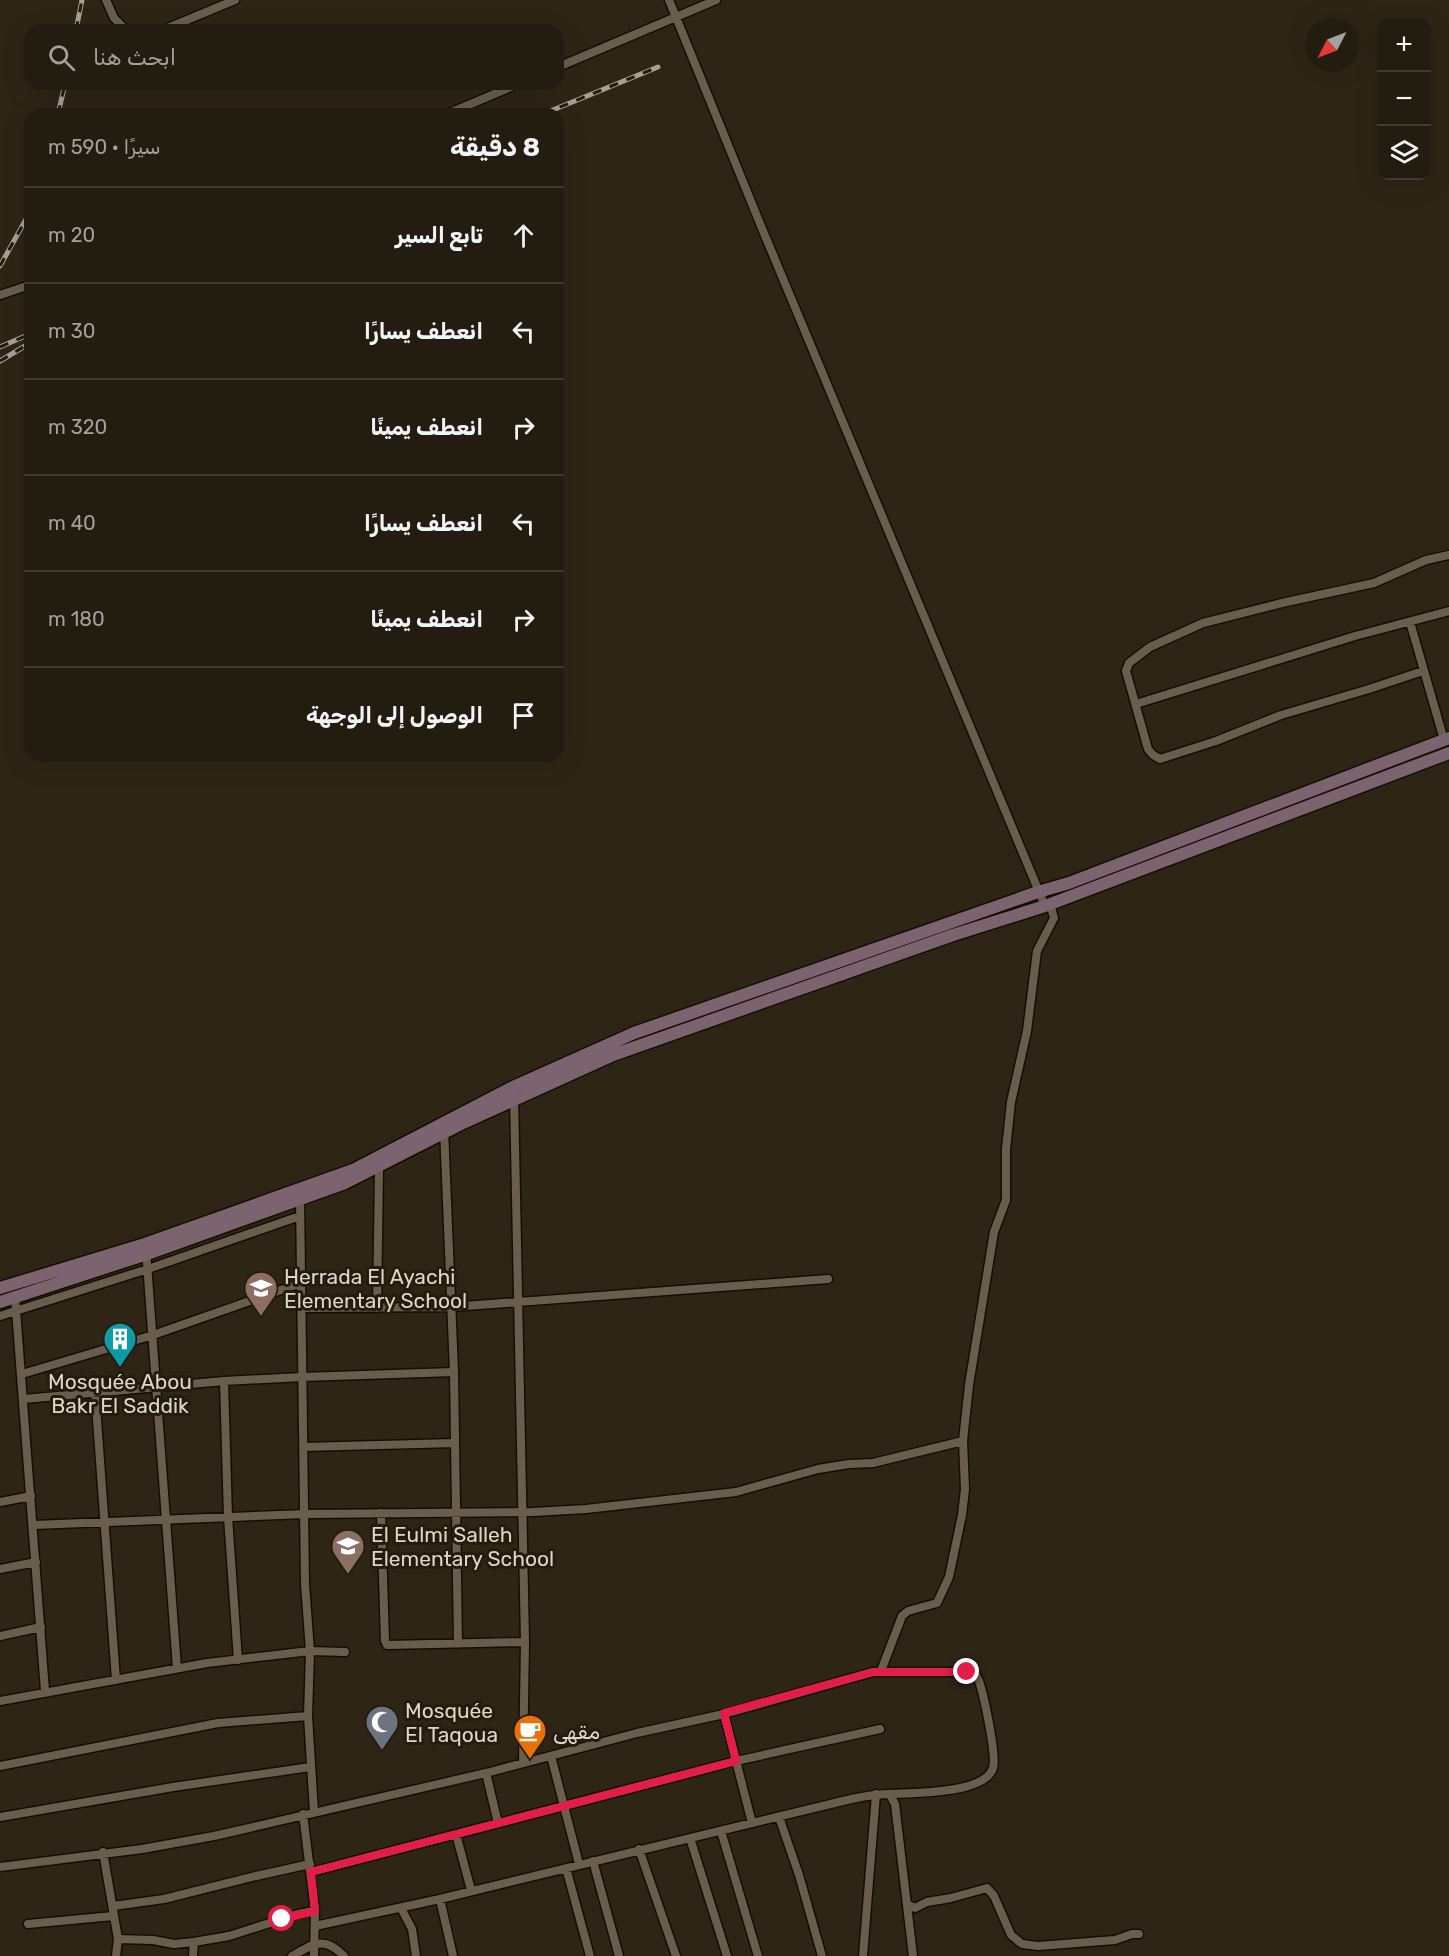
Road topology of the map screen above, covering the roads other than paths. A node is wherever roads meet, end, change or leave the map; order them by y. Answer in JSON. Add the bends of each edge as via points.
{"nodes":[{"id":1,"x":106,"y":0,"type":"edge"},
{"id":2,"x":235,"y":0,"type":"edge"},
{"id":3,"x":669,"y":0,"type":"edge"},
{"id":4,"x":716,"y":0,"type":"edge"},
{"id":5,"x":676,"y":17,"type":"junction"},
{"id":6,"x":120,"y":24,"type":"edge"},
{"id":7,"x":177,"y":24,"type":"edge"},
{"id":8,"x":564,"y":64,"type":"edge"},
{"id":9,"x":504,"y":90,"type":"edge"},
{"id":10,"x":461,"y":108,"type":"edge"},
{"id":11,"x":24,"y":287,"type":"edge"},
{"id":12,"x":0,"y":295,"type":"edge"},
{"id":13,"x":1449,"y":555,"type":"edge"},
{"id":14,"x":1449,"y":611,"type":"edge"},
{"id":15,"x":1410,"y":622,"type":"junction"},
{"id":16,"x":1423,"y":670,"type":"junction"},
{"id":17,"x":1136,"y":704,"type":"junction"},
{"id":18,"x":1447,"y":739,"type":"edge"},
{"id":19,"x":1449,"y":753,"type":"edge"},
{"id":20,"x":1038,"y":892,"type":"junction"},
{"id":21,"x":1048,"y":905,"type":"junction"},
{"id":22,"x":514,"y":1093,"type":"junction"},
{"id":23,"x":444,"y":1129,"type":"junction"},
{"id":24,"x":377,"y":1163,"type":"junction"},
{"id":25,"x":300,"y":1194,"type":"junction"},
{"id":26,"x":300,"y":1216,"type":"junction"},
{"id":27,"x":146,"y":1249,"type":"junction"},
{"id":28,"x":148,"y":1269,"type":"junction"},
{"id":29,"x":828,"y":1279,"type":"dead end"},
{"id":30,"x":301,"y":1283,"type":"junction"},
{"id":31,"x":0,"y":1288,"type":"edge"},
{"id":32,"x":15,"y":1297,"type":"junction"},
{"id":33,"x":0,"y":1302,"type":"edge"},
{"id":34,"x":519,"y":1303,"type":"junction"},
{"id":35,"x":451,"y":1307,"type":"junction"},
{"id":36,"x":302,"y":1308,"type":"junction"},
{"id":37,"x":377,"y":1308,"type":"junction"},
{"id":38,"x":15,"y":1311,"type":"junction"},
{"id":39,"x":0,"y":1316,"type":"edge"},
{"id":40,"x":153,"y":1335,"type":"junction"},
{"id":41,"x":454,"y":1372,"type":"junction"},
{"id":42,"x":22,"y":1374,"type":"junction"},
{"id":43,"x":302,"y":1377,"type":"junction"},
{"id":44,"x":224,"y":1381,"type":"junction"},
{"id":45,"x":157,"y":1387,"type":"junction"},
{"id":46,"x":95,"y":1392,"type":"junction"},
{"id":47,"x":24,"y":1399,"type":"junction"},
{"id":48,"x":963,"y":1441,"type":"junction"},
{"id":49,"x":455,"y":1443,"type":"junction"},
{"id":50,"x":304,"y":1447,"type":"junction"},
{"id":51,"x":31,"y":1496,"type":"junction"},
{"id":52,"x":0,"y":1502,"type":"edge"},
{"id":53,"x":457,"y":1512,"type":"junction"},
{"id":54,"x":522,"y":1512,"type":"junction"},
{"id":55,"x":381,"y":1513,"type":"junction"},
{"id":56,"x":306,"y":1514,"type":"junction"},
{"id":57,"x":228,"y":1517,"type":"junction"},
{"id":58,"x":166,"y":1519,"type":"junction"},
{"id":59,"x":104,"y":1522,"type":"junction"},
{"id":60,"x":34,"y":1526,"type":"junction"},
{"id":61,"x":36,"y":1562,"type":"junction"},
{"id":62,"x":0,"y":1569,"type":"edge"},
{"id":63,"x":41,"y":1627,"type":"junction"},
{"id":64,"x":0,"y":1636,"type":"edge"},
{"id":65,"x":525,"y":1642,"type":"junction"},
{"id":66,"x":458,"y":1644,"type":"junction"},
{"id":67,"x":310,"y":1651,"type":"junction"},
{"id":68,"x":345,"y":1652,"type":"dead end"},
{"id":69,"x":238,"y":1660,"type":"junction"},
{"id":70,"x":177,"y":1668,"type":"junction"},
{"id":71,"x":882,"y":1671,"type":"junction"},
{"id":72,"x":116,"y":1680,"type":"junction"},
{"id":73,"x":45,"y":1691,"type":"junction"},
{"id":74,"x":0,"y":1701,"type":"edge"},
{"id":75,"x":724,"y":1713,"type":"junction"},
{"id":76,"x":308,"y":1716,"type":"junction"},
{"id":77,"x":880,"y":1729,"type":"dead end"},
{"id":78,"x":551,"y":1756,"type":"junction"},
{"id":79,"x":736,"y":1761,"type":"junction"},
{"id":80,"x":523,"y":1763,"type":"junction"},
{"id":81,"x":0,"y":1766,"type":"edge"},
{"id":82,"x":310,"y":1767,"type":"junction"},
{"id":83,"x":486,"y":1773,"type":"junction"},
{"id":84,"x":876,"y":1794,"type":"junction"},
{"id":85,"x":890,"y":1795,"type":"junction"},
{"id":86,"x":563,"y":1807,"type":"junction"},
{"id":87,"x":314,"y":1812,"type":"junction"},
{"id":88,"x":303,"y":1814,"type":"junction"},
{"id":89,"x":0,"y":1817,"type":"edge"},
{"id":90,"x":779,"y":1817,"type":"junction"},
{"id":91,"x":498,"y":1822,"type":"junction"},
{"id":92,"x":752,"y":1823,"type":"junction"},
{"id":93,"x":721,"y":1831,"type":"junction"},
{"id":94,"x":456,"y":1834,"type":"junction"},
{"id":95,"x":690,"y":1838,"type":"junction"},
{"id":96,"x":639,"y":1849,"type":"junction"},
{"id":97,"x":104,"y":1852,"type":"junction"},
{"id":98,"x":593,"y":1861,"type":"junction"},
{"id":99,"x":579,"y":1864,"type":"junction"},
{"id":100,"x":0,"y":1867,"type":"edge"},
{"id":101,"x":310,"y":1868,"type":"junction"},
{"id":102,"x":566,"y":1868,"type":"junction"},
{"id":103,"x":471,"y":1890,"type":"junction"},
{"id":104,"x":440,"y":1899,"type":"junction"},
{"id":105,"x":907,"y":1904,"type":"junction"},
{"id":106,"x":113,"y":1906,"type":"junction"},
{"id":107,"x":401,"y":1908,"type":"junction"},
{"id":108,"x":315,"y":1911,"type":"junction"},
{"id":109,"x":113,"y":1916,"type":"junction"},
{"id":110,"x":28,"y":1924,"type":"dead end"},
{"id":111,"x":315,"y":1926,"type":"junction"},
{"id":112,"x":1139,"y":1934,"type":"dead end"},
{"id":113,"x":118,"y":1939,"type":"junction"},
{"id":114,"x":194,"y":1942,"type":"junction"},
{"id":115,"x":315,"y":1943,"type":"junction"},
{"id":116,"x":116,"y":1956,"type":"edge"},
{"id":117,"x":192,"y":1956,"type":"edge"},
{"id":118,"x":292,"y":1956,"type":"edge"},
{"id":119,"x":314,"y":1956,"type":"edge"},
{"id":120,"x":344,"y":1956,"type":"edge"},
{"id":121,"x":416,"y":1956,"type":"edge"},
{"id":122,"x":453,"y":1956,"type":"edge"},
{"id":123,"x":590,"y":1956,"type":"edge"},
{"id":124,"x":619,"y":1956,"type":"edge"},
{"id":125,"x":676,"y":1956,"type":"edge"},
{"id":126,"x":727,"y":1956,"type":"edge"},
{"id":127,"x":758,"y":1956,"type":"edge"},
{"id":128,"x":822,"y":1956,"type":"edge"},
{"id":129,"x":863,"y":1956,"type":"edge"},
{"id":130,"x":913,"y":1956,"type":"edge"}],
"edges":[{"from":1,"to":6,"type":"street"},
{"from":2,"to":7,"type":"street"},
{"from":3,"to":5,"type":"street"},
{"from":4,"to":5,"type":"street"},
{"from":5,"to":8,"type":"street"},
{"from":5,"to":20,"type":"street"},
{"from":9,"to":10,"type":"street"},
{"from":11,"to":12,"type":"street"},
{"from":13,"to":17,"type":"street","via":[[1426,560],[1374,583],[1203,623],[1150,647],[1129,663],[1126,671]]},
{"from":14,"to":15,"type":"street"},
{"from":15,"to":16,"type":"street"},
{"from":15,"to":17,"type":"street"},
{"from":16,"to":17,"type":"street","via":[[1160,759],[1148,749]]},
{"from":16,"to":18,"type":"street"},
{"from":18,"to":20,"type":"main road"},
{"from":19,"to":21,"type":"main road"},
{"from":20,"to":21,"type":"street"},
{"from":20,"to":22,"type":"main road","via":[[634,1032]]},
{"from":21,"to":22,"type":"main road","via":[[636,1046]]},
{"from":21,"to":48,"type":"street","via":[[1054,918],[1037,951],[1032,1006],[1011,1102],[1006,1200],[994,1232]]},
{"from":22,"to":23,"type":"main road"},
{"from":22,"to":34,"type":"street"},
{"from":23,"to":24,"type":"main road"},
{"from":23,"to":35,"type":"street"},
{"from":24,"to":25,"type":"main road"},
{"from":24,"to":37,"type":"street"},
{"from":25,"to":26,"type":"street"},
{"from":25,"to":27,"type":"main road"},
{"from":26,"to":28,"type":"street"},
{"from":26,"to":30,"type":"street"},
{"from":27,"to":28,"type":"street"},
{"from":27,"to":31,"type":"main road"},
{"from":27,"to":32,"type":"main road"},
{"from":28,"to":38,"type":"street"},
{"from":28,"to":40,"type":"street"},
{"from":29,"to":34,"type":"street"},
{"from":30,"to":36,"type":"street"},
{"from":30,"to":40,"type":"street"},
{"from":32,"to":33,"type":"main road"},
{"from":32,"to":38,"type":"street"},
{"from":34,"to":35,"type":"street"},
{"from":34,"to":54,"type":"street"},
{"from":35,"to":37,"type":"street"},
{"from":35,"to":41,"type":"street"},
{"from":36,"to":37,"type":"street"},
{"from":36,"to":43,"type":"street"},
{"from":38,"to":39,"type":"street"},
{"from":38,"to":42,"type":"street"},
{"from":40,"to":42,"type":"street"},
{"from":40,"to":45,"type":"street"},
{"from":41,"to":43,"type":"street"},
{"from":41,"to":49,"type":"street"},
{"from":42,"to":47,"type":"street"},
{"from":43,"to":44,"type":"street"},
{"from":43,"to":50,"type":"street"},
{"from":44,"to":45,"type":"street"},
{"from":44,"to":57,"type":"street"},
{"from":45,"to":46,"type":"street"},
{"from":45,"to":58,"type":"street"},
{"from":46,"to":47,"type":"street"},
{"from":46,"to":59,"type":"street"},
{"from":47,"to":51,"type":"street"},
{"from":48,"to":54,"type":"street","via":[[873,1463],[818,1469],[725,1494]]},
{"from":48,"to":71,"type":"street","via":[[965,1489],[945,1589],[937,1603],[902,1616]]},
{"from":49,"to":50,"type":"street"},
{"from":49,"to":53,"type":"street"},
{"from":50,"to":56,"type":"street"},
{"from":51,"to":52,"type":"street"},
{"from":51,"to":60,"type":"street"},
{"from":53,"to":54,"type":"street"},
{"from":53,"to":55,"type":"street"},
{"from":53,"to":66,"type":"street"},
{"from":54,"to":65,"type":"street"},
{"from":55,"to":56,"type":"street"},
{"from":55,"to":66,"type":"street","via":[[385,1644]]},
{"from":56,"to":57,"type":"street"},
{"from":56,"to":67,"type":"street","via":[[305,1584]]},
{"from":57,"to":58,"type":"street"},
{"from":57,"to":69,"type":"street"},
{"from":58,"to":59,"type":"street"},
{"from":58,"to":70,"type":"street"},
{"from":59,"to":60,"type":"street"},
{"from":59,"to":72,"type":"street"},
{"from":60,"to":61,"type":"street"},
{"from":61,"to":62,"type":"street"},
{"from":61,"to":63,"type":"street"},
{"from":63,"to":64,"type":"street"},
{"from":63,"to":73,"type":"street"},
{"from":65,"to":66,"type":"street"},
{"from":65,"to":80,"type":"street"},
{"from":67,"to":68,"type":"street"},
{"from":67,"to":69,"type":"street"},
{"from":67,"to":76,"type":"street"},
{"from":69,"to":70,"type":"street"},
{"from":70,"to":72,"type":"street"},
{"from":71,"to":75,"type":"street"},
{"from":71,"to":85,"type":"street","via":[[967,1672],[976,1676],[994,1759],[991,1772],[980,1781],[950,1791]]},
{"from":72,"to":73,"type":"street"},
{"from":73,"to":74,"type":"street"},
{"from":75,"to":78,"type":"street"},
{"from":75,"to":79,"type":"street"},
{"from":76,"to":81,"type":"street","via":[[218,1723]]},
{"from":76,"to":82,"type":"street"},
{"from":77,"to":79,"type":"street"},
{"from":78,"to":80,"type":"street"},
{"from":78,"to":86,"type":"street"},
{"from":79,"to":86,"type":"street"},
{"from":79,"to":92,"type":"street"},
{"from":80,"to":83,"type":"street"},
{"from":82,"to":87,"type":"street"},
{"from":82,"to":89,"type":"street"},
{"from":83,"to":87,"type":"street"},
{"from":83,"to":91,"type":"street"},
{"from":84,"to":85,"type":"street"},
{"from":84,"to":90,"type":"street"},
{"from":84,"to":129,"type":"street"},
{"from":85,"to":105,"type":"street","via":[[896,1804]]},
{"from":86,"to":91,"type":"street"},
{"from":86,"to":99,"type":"street"},
{"from":87,"to":88,"type":"street"},
{"from":88,"to":97,"type":"street","via":[[204,1838]]},
{"from":88,"to":101,"type":"street"},
{"from":90,"to":92,"type":"street"},
{"from":90,"to":128,"type":"street"},
{"from":91,"to":94,"type":"street"},
{"from":92,"to":93,"type":"street"},
{"from":93,"to":95,"type":"street"},
{"from":93,"to":127,"type":"street"},
{"from":94,"to":101,"type":"street"},
{"from":94,"to":103,"type":"street"},
{"from":95,"to":96,"type":"street"},
{"from":95,"to":126,"type":"street"},
{"from":96,"to":98,"type":"street"},
{"from":96,"to":125,"type":"street"},
{"from":97,"to":100,"type":"street"},
{"from":97,"to":106,"type":"street"},
{"from":98,"to":99,"type":"street"},
{"from":98,"to":124,"type":"street"},
{"from":99,"to":102,"type":"street"},
{"from":101,"to":106,"type":"street"},
{"from":101,"to":108,"type":"street"},
{"from":102,"to":103,"type":"street"},
{"from":102,"to":123,"type":"street"},
{"from":103,"to":104,"type":"street"},
{"from":104,"to":107,"type":"street"},
{"from":104,"to":122,"type":"street"},
{"from":105,"to":112,"type":"street","via":[[915,1908],[987,1888],[1011,1935],[1022,1944],[1115,1940]]},
{"from":105,"to":130,"type":"street"},
{"from":106,"to":109,"type":"street"},
{"from":107,"to":111,"type":"street"},
{"from":107,"to":121,"type":"street","via":[[412,1929]]},
{"from":108,"to":111,"type":"street"},
{"from":108,"to":114,"type":"street"},
{"from":109,"to":110,"type":"street"},
{"from":109,"to":113,"type":"street"},
{"from":111,"to":115,"type":"street"},
{"from":113,"to":114,"type":"street"},
{"from":113,"to":116,"type":"street"},
{"from":114,"to":117,"type":"street"},
{"from":115,"to":118,"type":"street"},
{"from":115,"to":119,"type":"street"},
{"from":115,"to":120,"type":"street","via":[[328,1943]]}]}
